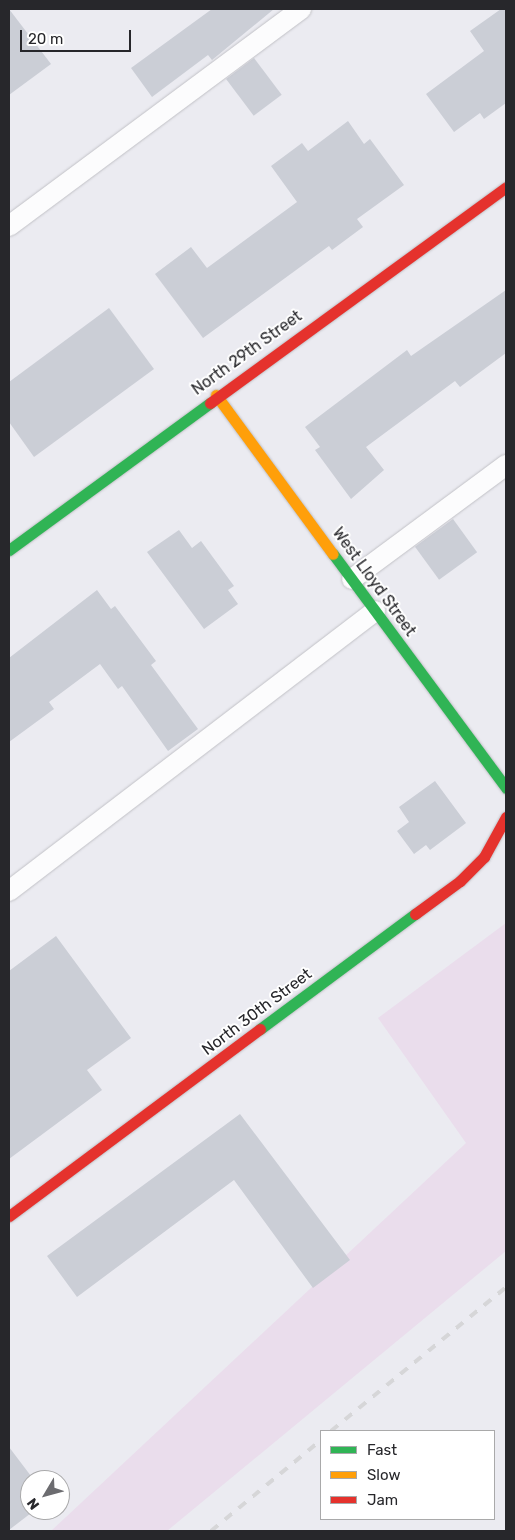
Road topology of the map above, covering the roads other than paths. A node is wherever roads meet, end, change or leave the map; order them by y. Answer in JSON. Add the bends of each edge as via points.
{"nodes":[{"id":1,"x":301,"y":9,"type":"edge"},
{"id":2,"x":506,"y":187,"type":"edge"},
{"id":3,"x":9,"y":226,"type":"edge"},
{"id":4,"x":216,"y":395,"type":"junction"},
{"id":5,"x":506,"y":465,"type":"edge"},
{"id":6,"x":9,"y":550,"type":"edge"},
{"id":7,"x":352,"y":579,"type":"junction"},
{"id":8,"x":375,"y":611,"type":"junction"},
{"id":9,"x":506,"y":788,"type":"edge"},
{"id":10,"x":506,"y":817,"type":"edge"},
{"id":11,"x":9,"y":891,"type":"edge"},
{"id":12,"x":9,"y":1216,"type":"edge"}],
"edges":[{"from":1,"to":3,"type":"lane"},
{"from":2,"to":4,"type":"street","name":"North 29th Street"},
{"from":4,"to":6,"type":"street","name":"North 29th Street"},
{"from":4,"to":7,"type":"street","name":"West Lloyd Street"},
{"from":5,"to":7,"type":"lane"},
{"from":7,"to":8,"type":"street","name":"West Lloyd Street"},
{"from":8,"to":9,"type":"street","name":"West Lloyd Street"},
{"from":8,"to":11,"type":"lane"},
{"from":10,"to":12,"type":"street","name":"North 30th Street","via":[[484,857],[460,882]]}]}
